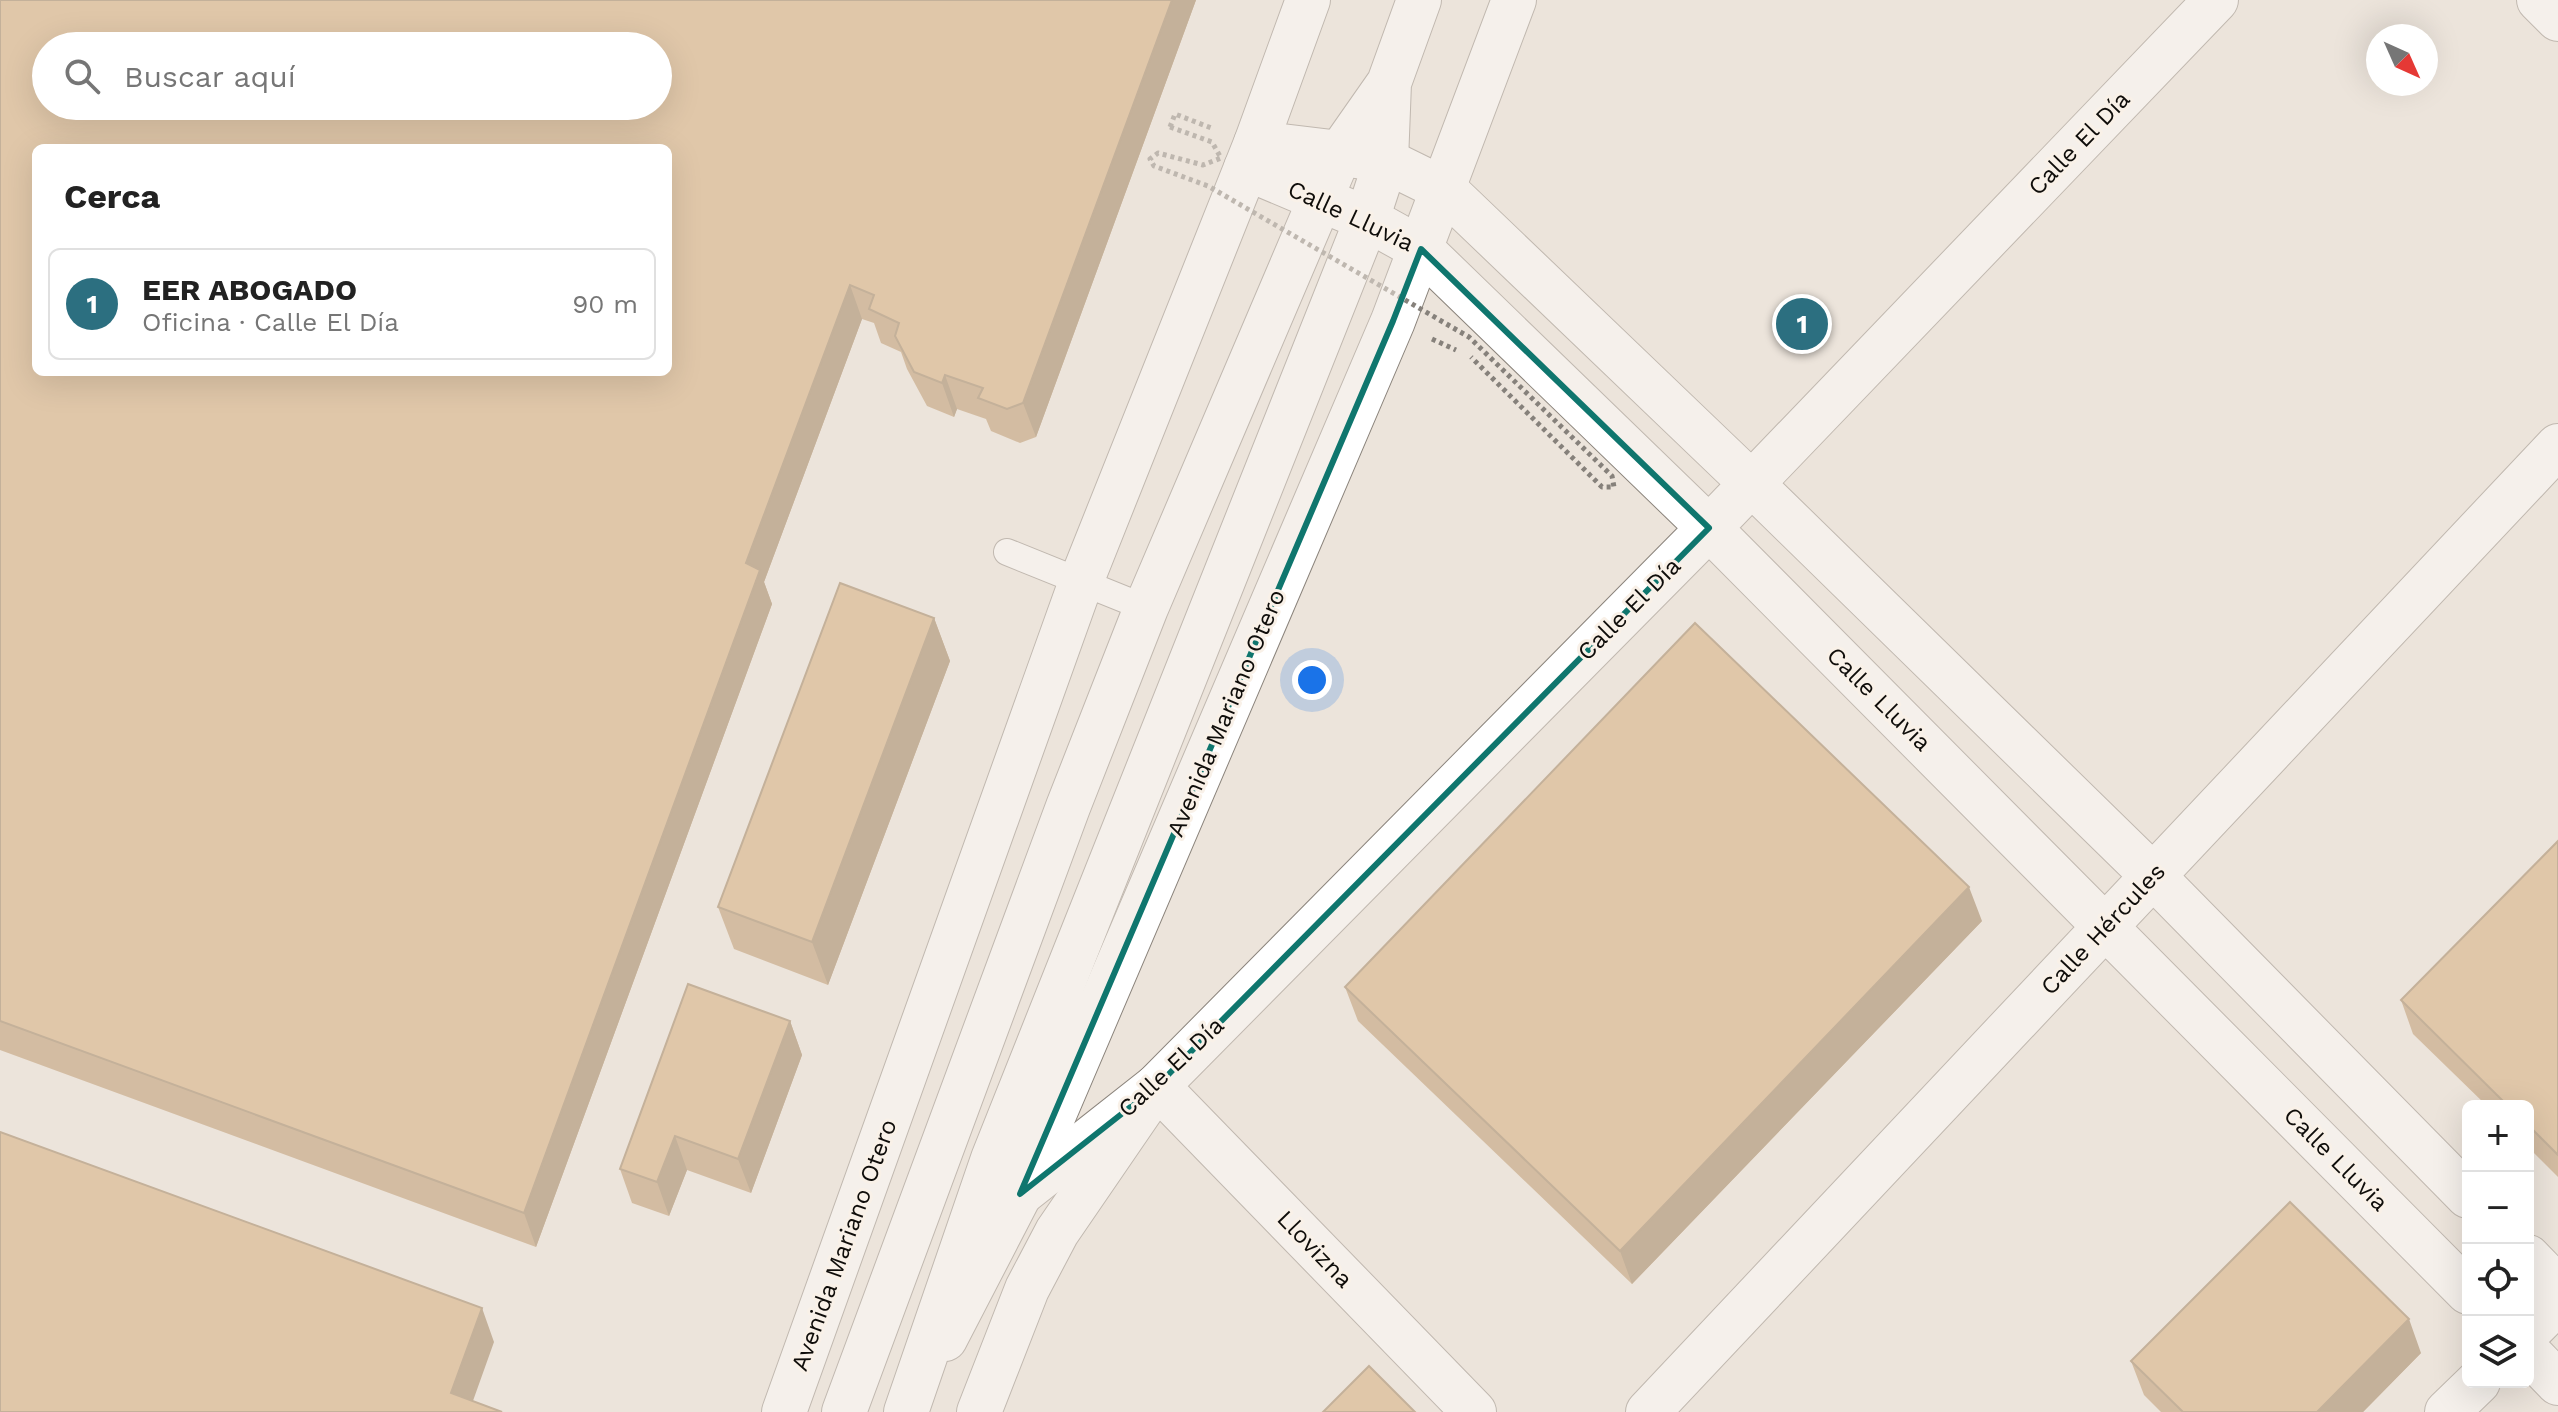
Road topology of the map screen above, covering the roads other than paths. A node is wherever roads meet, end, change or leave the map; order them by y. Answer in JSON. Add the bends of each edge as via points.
{"nodes":[{"id":1,"x":1308,"y":0,"type":"edge"},
{"id":2,"x":1419,"y":0,"type":"edge"},
{"id":3,"x":1514,"y":0,"type":"edge"},
{"id":4,"x":2216,"y":0,"type":"edge"},
{"id":5,"x":2539,"y":0,"type":"edge"},
{"id":6,"x":2558,"y":19,"type":"edge"},
{"id":7,"x":1389,"y":83,"type":"junction"},
{"id":8,"x":1340,"y":153,"type":"junction"},
{"id":9,"x":1251,"y":156,"type":"junction"},
{"id":10,"x":1386,"y":161,"type":"junction"},
{"id":11,"x":1445,"y":190,"type":"junction"},
{"id":12,"x":1320,"y":200,"type":"junction"},
{"id":13,"x":1367,"y":219,"type":"junction"},
{"id":14,"x":1421,"y":249,"type":"junction"},
{"id":15,"x":2558,"y":446,"type":"edge"},
{"id":16,"x":1752,"y":484,"type":"junction"},
{"id":17,"x":1709,"y":528,"type":"junction"},
{"id":18,"x":1007,"y":552,"type":"dead end"},
{"id":19,"x":1081,"y":582,"type":"junction"},
{"id":20,"x":1146,"y":608,"type":"junction"},
{"id":21,"x":2153,"y":876,"type":"junction"},
{"id":22,"x":2104,"y":927,"type":"junction"},
{"id":23,"x":1157,"y":1086,"type":"junction"},
{"id":24,"x":2462,"y":1190,"type":"edge"},
{"id":25,"x":1020,"y":1194,"type":"junction"},
{"id":26,"x":2534,"y":1263,"type":"edge"},
{"id":27,"x":2462,"y":1286,"type":"edge"},
{"id":28,"x":2558,"y":1288,"type":"edge"},
{"id":29,"x":2558,"y":1302,"type":"edge"},
{"id":30,"x":2534,"y":1326,"type":"edge"},
{"id":31,"x":2534,"y":1358,"type":"edge"},
{"id":32,"x":2558,"y":1383,"type":"edge"},
{"id":33,"x":2472,"y":1388,"type":"edge"},
{"id":34,"x":784,"y":1412,"type":"edge"},
{"id":35,"x":844,"y":1412,"type":"edge"},
{"id":36,"x":907,"y":1412,"type":"edge"},
{"id":37,"x":979,"y":1412,"type":"edge"},
{"id":38,"x":1474,"y":1412,"type":"edge"},
{"id":39,"x":1648,"y":1412,"type":"edge"},
{"id":40,"x":2447,"y":1412,"type":"edge"}],
"edges":[{"from":1,"to":9,"type":"street","name":"Avenida Mariano Otero"},
{"from":2,"to":7,"type":"street","name":"Avenida Mariano Otero"},
{"from":3,"to":11,"type":"street","name":"Avenida Mariano Otero"},
{"from":4,"to":16,"type":"street","name":"Calle El Día"},
{"from":5,"to":6,"type":"street"},
{"from":7,"to":8,"type":"street","name":"Avenida Mariano Otero"},
{"from":7,"to":10,"type":"street","name":"Avenida Mariano Otero"},
{"from":8,"to":9,"type":"street","name":"Calle Lluvia"},
{"from":8,"to":10,"type":"street","name":"Calle Lluvia"},
{"from":8,"to":12,"type":"street","name":"Avenida Mariano Otero"},
{"from":9,"to":12,"type":"street","name":"Calle Lluvia"},
{"from":9,"to":19,"type":"street","name":"Avenida Mariano Otero"},
{"from":10,"to":11,"type":"street","name":"Calle Lluvia"},
{"from":10,"to":13,"type":"street","name":"Avenida Mariano Otero"},
{"from":11,"to":14,"type":"street","name":"Avenida Mariano Otero"},
{"from":11,"to":16,"type":"street","name":"Calle Lluvia"},
{"from":12,"to":13,"type":"street","name":"Calle Lluvia"},
{"from":12,"to":20,"type":"street","name":"Avenida Mariano Otero"},
{"from":13,"to":14,"type":"street","name":"Calle Lluvia"},
{"from":13,"to":36,"type":"street","name":"Avenida Mariano Otero","via":[[993,1159]]},
{"from":14,"to":17,"type":"street","name":"Calle Lluvia"},
{"from":14,"to":25,"type":"street","name":"Avenida Mariano Otero"},
{"from":15,"to":21,"type":"street","name":"Calle Hércules"},
{"from":16,"to":17,"type":"street","name":"Calle El Día"},
{"from":16,"to":21,"type":"street","name":"Calle Lluvia"},
{"from":17,"to":22,"type":"street","name":"Calle Lluvia"},
{"from":17,"to":23,"type":"street","name":"Calle El Día"},
{"from":18,"to":19,"type":"lane"},
{"from":19,"to":20,"type":"lane"},
{"from":19,"to":34,"type":"street","name":"Avenida Mariano Otero"},
{"from":20,"to":35,"type":"street","name":"Avenida Mariano Otero"},
{"from":21,"to":22,"type":"street","name":"Calle Hércules"},
{"from":21,"to":24,"type":"street","name":"Calle Lluvia"},
{"from":22,"to":27,"type":"street","name":"Calle Lluvia"},
{"from":22,"to":39,"type":"street","name":"Calle Hércules"},
{"from":23,"to":25,"type":"street","name":"Calle El Día"},
{"from":23,"to":37,"type":"street","via":[[1057,1232],[1027,1289]]},
{"from":23,"to":38,"type":"street","name":"Llovizna"},
{"from":25,"to":36,"type":"street","name":"Avenida Mariano Otero"},
{"from":26,"to":28,"type":"street"},
{"from":29,"to":30,"type":"street"},
{"from":31,"to":32,"type":"street"},
{"from":33,"to":40,"type":"street"}]}
